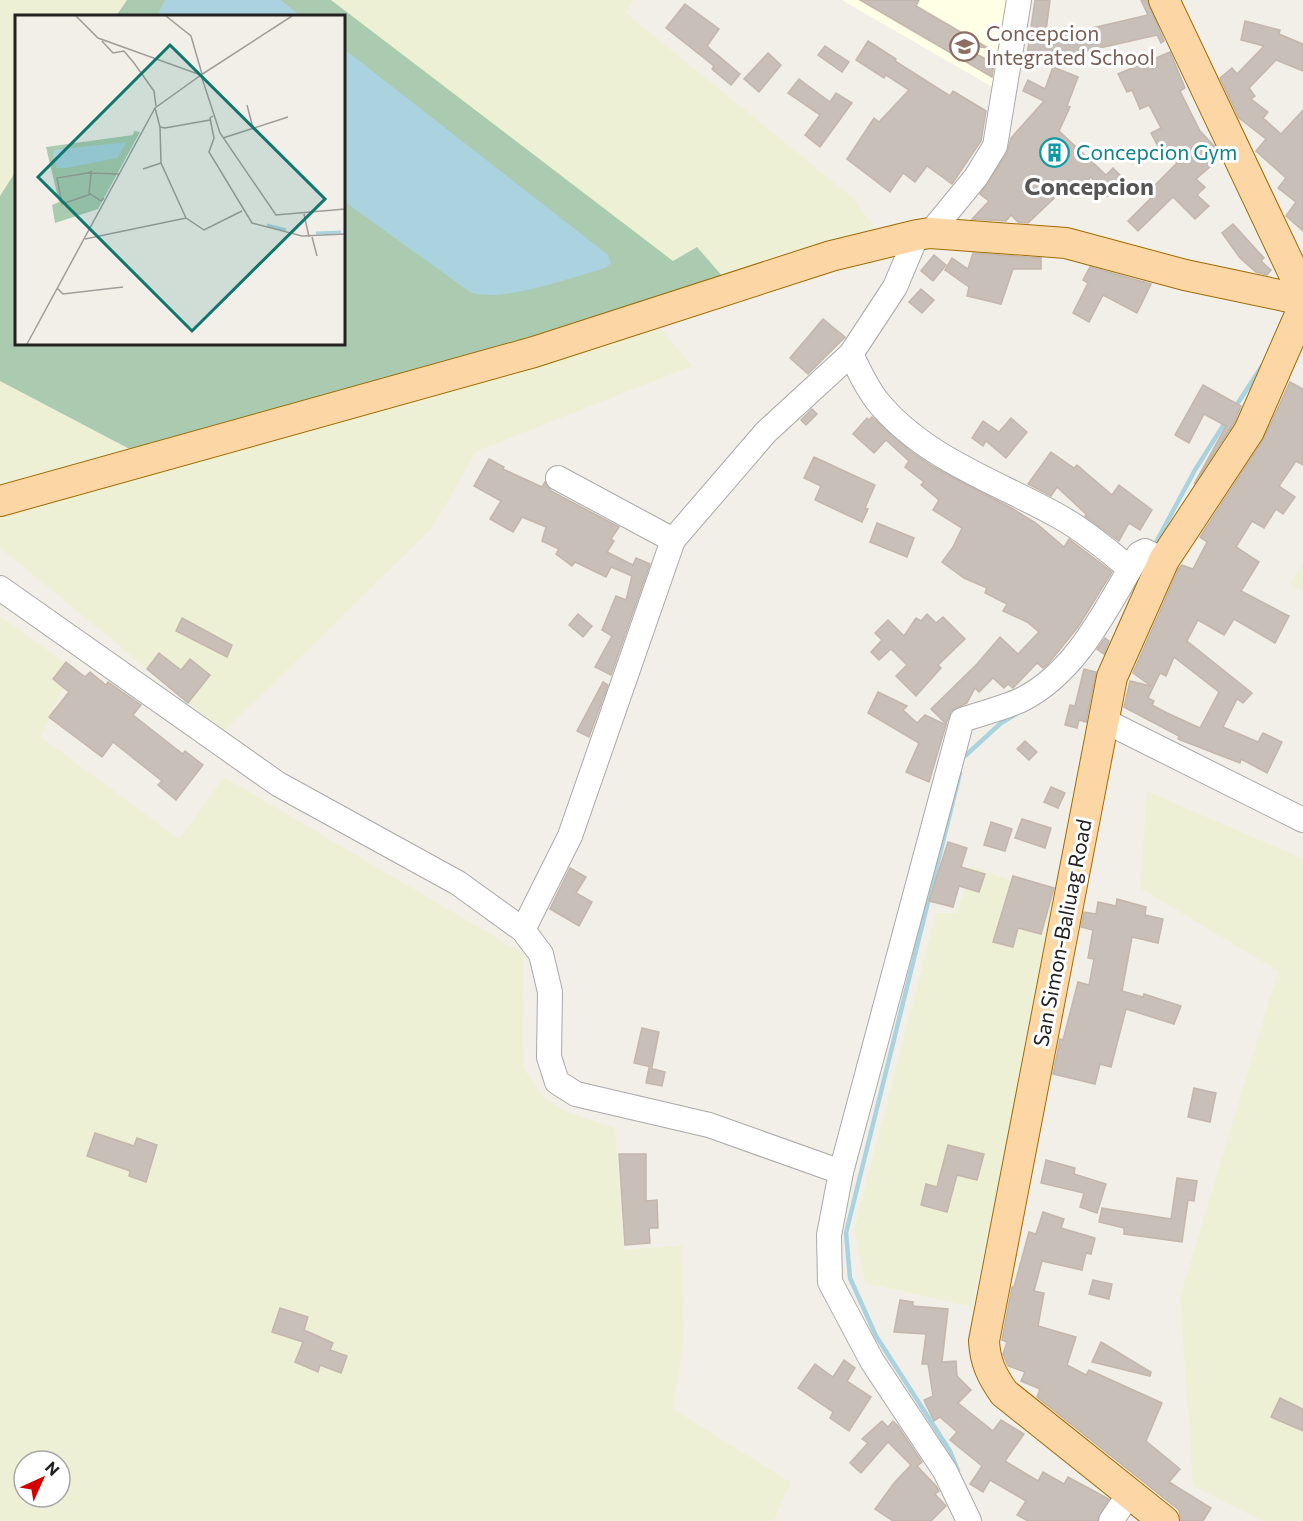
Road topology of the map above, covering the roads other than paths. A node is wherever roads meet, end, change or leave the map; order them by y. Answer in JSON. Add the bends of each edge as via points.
{"nodes":[{"id":1,"x":1019,"y":0,"type":"edge"},
{"id":2,"x":1164,"y":0,"type":"edge"},
{"id":3,"x":923,"y":234,"type":"junction"},
{"id":4,"x":1303,"y":293,"type":"edge"},
{"id":5,"x":1303,"y":300,"type":"edge"},
{"id":6,"x":1303,"y":308,"type":"edge"},
{"id":7,"x":851,"y":354,"type":"junction"},
{"id":8,"x":558,"y":478,"type":"dead end"},
{"id":9,"x":0,"y":501,"type":"edge"},
{"id":10,"x":673,"y":540,"type":"junction"},
{"id":11,"x":1146,"y":560,"type":"junction"},
{"id":12,"x":0,"y":588,"type":"edge"},
{"id":13,"x":1105,"y":721,"type":"junction"},
{"id":14,"x":1303,"y":819,"type":"edge"},
{"id":15,"x":523,"y":930,"type":"junction"},
{"id":16,"x":841,"y":1172,"type":"junction"},
{"id":17,"x":1128,"y":1494,"type":"junction"},
{"id":18,"x":969,"y":1521,"type":"edge"},
{"id":19,"x":1111,"y":1521,"type":"edge"},
{"id":20,"x":1164,"y":1521,"type":"edge"}],
"edges":[{"from":1,"to":3,"type":"street","via":[[995,146],[976,177]]},
{"from":2,"to":4,"type":"main road"},
{"from":3,"to":5,"type":"main road","via":[[1066,243],[1185,275]]},
{"from":3,"to":7,"type":"street"},
{"from":3,"to":9,"type":"main road","via":[[831,256],[534,352]]},
{"from":6,"to":11,"type":"main road","name":"San Simon-Baliuag Road","via":[[1248,431]]},
{"from":7,"to":10,"type":"street","via":[[766,432]]},
{"from":7,"to":11,"type":"street","via":[[879,403],[956,465],[1061,517],[1095,540]]},
{"from":8,"to":10,"type":"street"},
{"from":10,"to":15,"type":"street","via":[[570,836]]},
{"from":11,"to":13,"type":"main road","name":"San Simon-Baliuag Road","via":[[1112,677]]},
{"from":11,"to":16,"type":"street","via":[[1056,676],[1023,699],[962,720]]},
{"from":12,"to":15,"type":"street","via":[[278,784],[458,884]]},
{"from":13,"to":14,"type":"street"},
{"from":13,"to":17,"type":"main road","name":"San Simon-Baliuag Road","via":[[984,1341],[992,1377],[1004,1393]]},
{"from":15,"to":16,"type":"street","via":[[541,954],[548,982],[549,1057],[557,1082],[576,1094],[709,1125]]},
{"from":16,"to":18,"type":"street","via":[[829,1235],[830,1282],[872,1361],[945,1471]]},
{"from":17,"to":19,"type":"street"},
{"from":17,"to":20,"type":"main road","name":"San Simon-Baliuag Road"}]}
